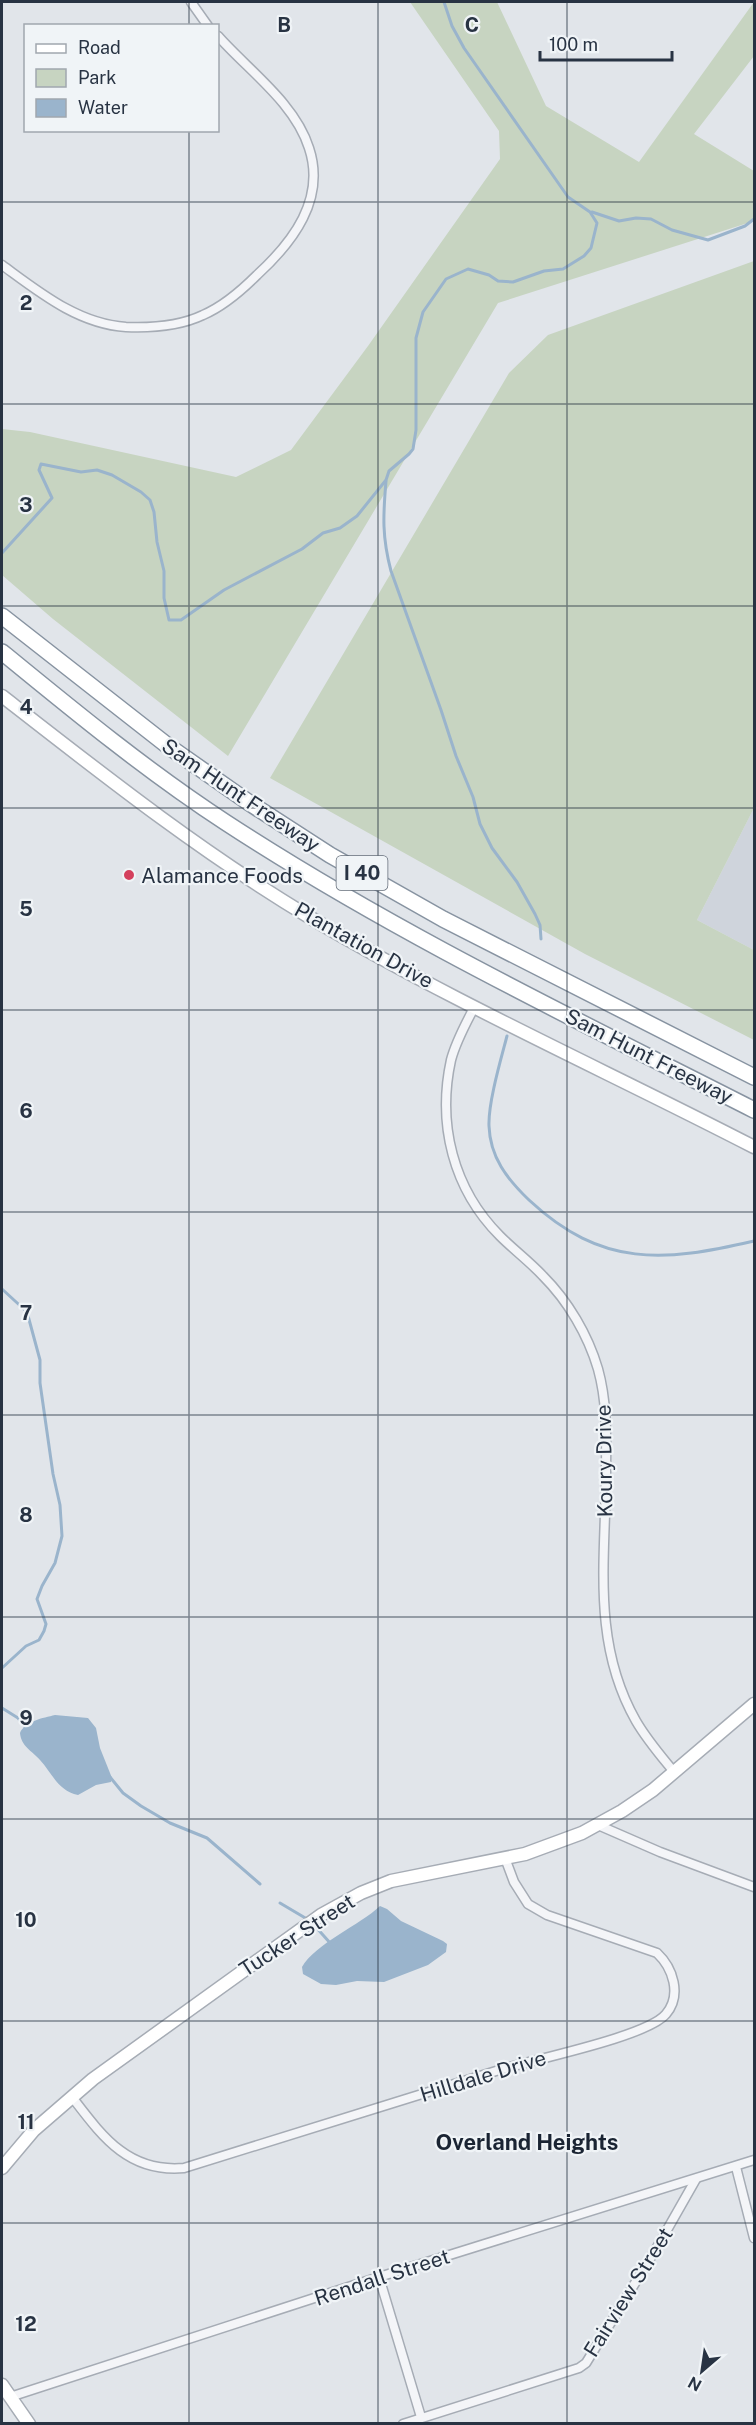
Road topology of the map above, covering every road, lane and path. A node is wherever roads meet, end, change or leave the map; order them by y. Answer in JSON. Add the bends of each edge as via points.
{"nodes":[{"id":1,"x":191,"y":2,"type":"edge"},
{"id":2,"x":207,"y":24,"type":"edge"},
{"id":3,"x":219,"y":37,"type":"edge"},
{"id":4,"x":2,"y":265,"type":"edge"},
{"id":5,"x":2,"y":616,"type":"edge"},
{"id":6,"x":2,"y":652,"type":"edge"},
{"id":7,"x":2,"y":696,"type":"edge"},
{"id":8,"x":474,"y":1006,"type":"junction"},
{"id":9,"x":754,"y":1077,"type":"edge"},
{"id":10,"x":754,"y":1110,"type":"edge"},
{"id":11,"x":754,"y":1147,"type":"edge"},
{"id":12,"x":754,"y":1704,"type":"edge"},
{"id":13,"x":674,"y":1772,"type":"junction"},
{"id":14,"x":598,"y":1825,"type":"junction"},
{"id":15,"x":505,"y":1858,"type":"junction"},
{"id":16,"x":754,"y":1887,"type":"edge"},
{"id":17,"x":72,"y":2097,"type":"junction"},
{"id":18,"x":754,"y":2160,"type":"edge"},
{"id":19,"x":736,"y":2167,"type":"junction"},
{"id":20,"x":2,"y":2168,"type":"edge"},
{"id":21,"x":696,"y":2179,"type":"junction"},
{"id":22,"x":754,"y":2238,"type":"edge"},
{"id":23,"x":379,"y":2277,"type":"junction"},
{"id":24,"x":2,"y":2385,"type":"edge"},
{"id":25,"x":10,"y":2397,"type":"junction"},
{"id":26,"x":421,"y":2417,"type":"junction"},
{"id":27,"x":29,"y":2424,"type":"edge"},
{"id":28,"x":403,"y":2424,"type":"edge"}],
"edges":[{"from":1,"to":2,"type":"street"},
{"from":3,"to":4,"type":"street","via":[[292,112],[310,150],[310,203],[301,225],[268,265],[237,294],[202,316],[157,327],[124,327],[65,309]]},
{"from":5,"to":9,"type":"highway","name":"Sam Hunt Freeway","number":"I 40","via":[[168,746],[330,855],[443,919]]},
{"from":6,"to":10,"type":"highway","name":"Sam Hunt Freeway","number":"I 40","via":[[151,769],[289,863],[476,968]]},
{"from":7,"to":8,"type":"street","name":"Plantation Drive","via":[[79,758],[231,866],[312,918]]},
{"from":8,"to":11,"type":"street","name":"Plantation Drive"},
{"from":8,"to":13,"type":"street","name":"Koury Drive","via":[[452,1059],[447,1088],[448,1140],[466,1192],[500,1236],[559,1292],[585,1337],[598,1370],[607,1426],[602,1600],[607,1646],[636,1720]]},
{"from":12,"to":13,"type":"street","name":"Tucker Street"},
{"from":13,"to":14,"type":"street","name":"Tucker Street","via":[[642,1798]]},
{"from":14,"to":15,"type":"street","name":"Tucker Street","via":[[552,1845]]},
{"from":14,"to":16,"type":"street"},
{"from":15,"to":17,"type":"street","name":"Tucker Street","via":[[391,1881],[346,1900],[211,1992]]},
{"from":15,"to":17,"type":"street","name":"Hilldale Drive","via":[[528,1904],[547,1915],[648,1948],[663,1958],[672,1973],[674,1989],[666,2014],[638,2032],[495,2071],[184,2168],[153,2167],[121,2152]]},
{"from":17,"to":20,"type":"street","name":"Tucker Street","via":[[33,2130]]},
{"from":18,"to":19,"type":"street","name":"Rendall Street"},
{"from":19,"to":21,"type":"street","name":"Rendall Street"},
{"from":19,"to":22,"type":"street"},
{"from":21,"to":23,"type":"street","name":"Rendall Street"},
{"from":21,"to":26,"type":"street","name":"Fairview Street","via":[[586,2363]]},
{"from":23,"to":25,"type":"street","name":"Rendall Street"},
{"from":23,"to":26,"type":"street"},
{"from":24,"to":25,"type":"street"},
{"from":25,"to":27,"type":"street"},
{"from":26,"to":28,"type":"street","name":"Fairview Street"}]}
